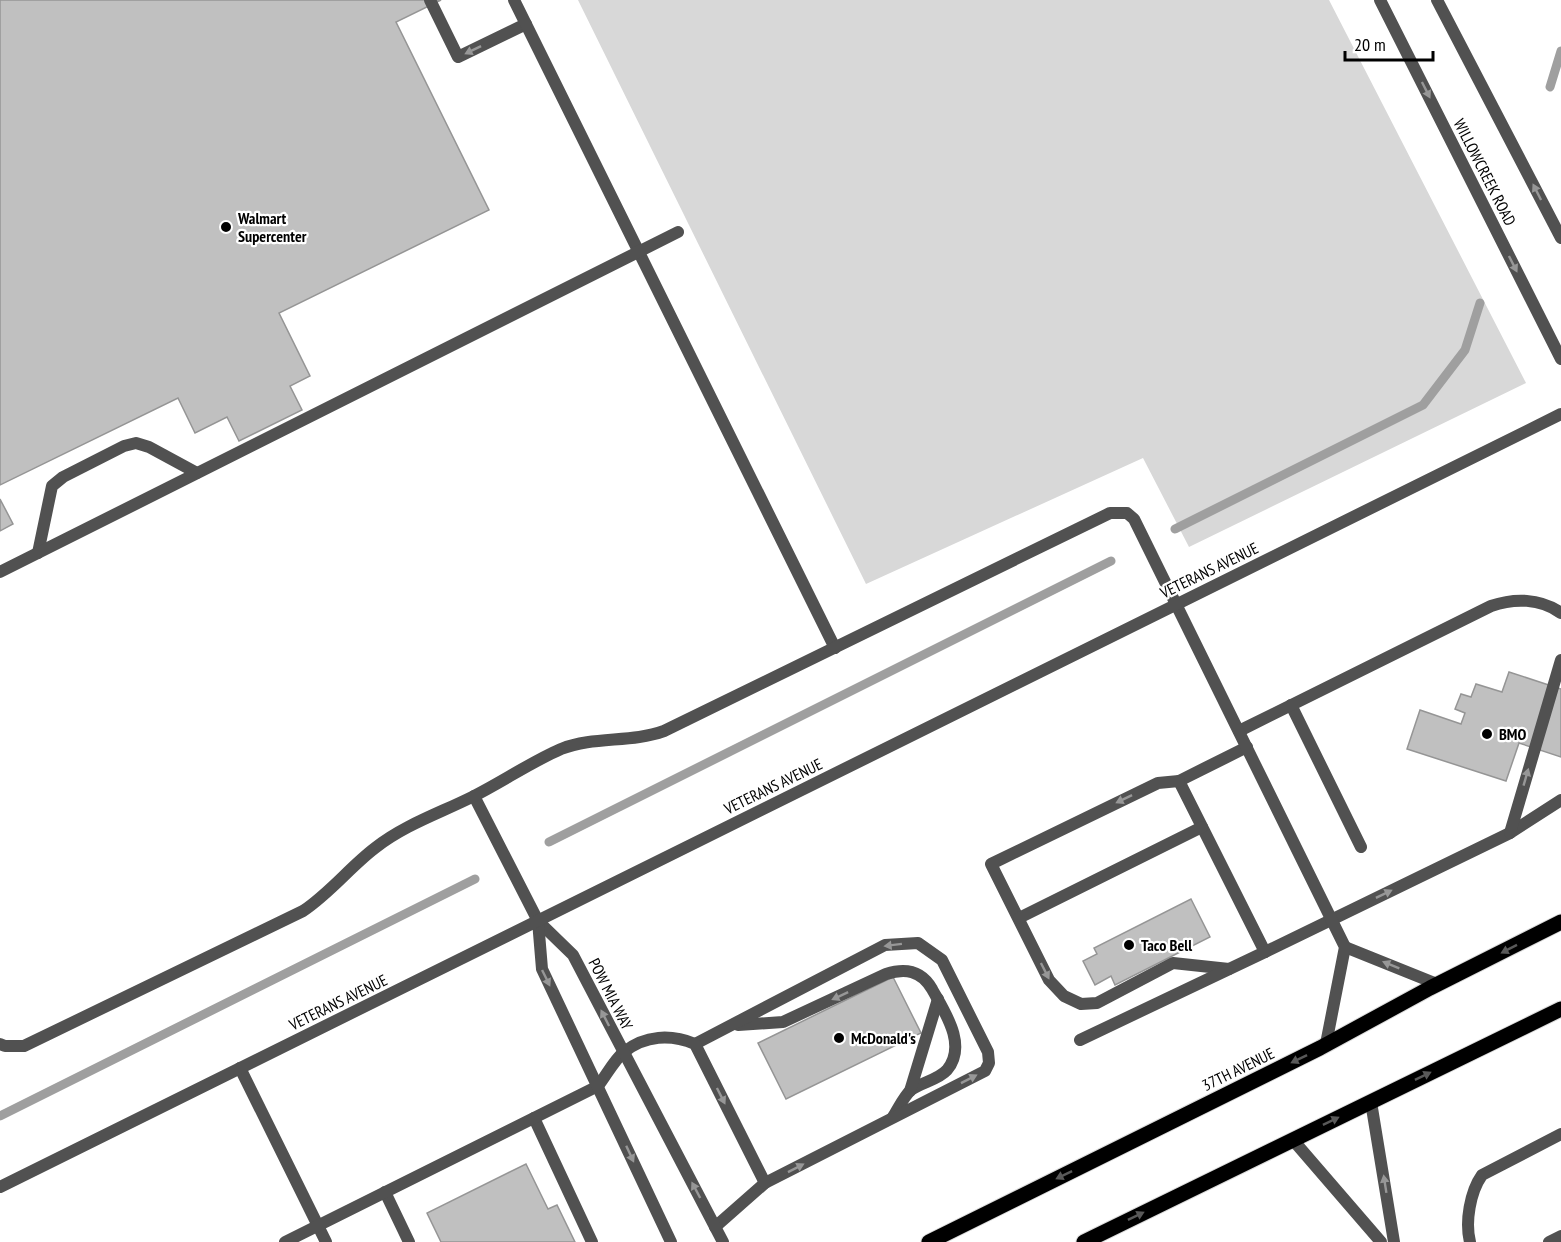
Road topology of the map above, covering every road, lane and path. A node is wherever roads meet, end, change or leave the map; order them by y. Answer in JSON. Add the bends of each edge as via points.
{"nodes":[{"id":1,"x":430,"y":0,"type":"edge"},
{"id":2,"x":514,"y":0,"type":"edge"},
{"id":3,"x":1380,"y":0,"type":"edge"},
{"id":4,"x":1437,"y":0,"type":"edge"},
{"id":5,"x":526,"y":24,"type":"junction"},
{"id":6,"x":678,"y":232,"type":"dead end"},
{"id":7,"x":1561,"y":238,"type":"edge"},
{"id":8,"x":640,"y":252,"type":"junction"},
{"id":9,"x":1561,"y":359,"type":"edge"},
{"id":10,"x":1561,"y":414,"type":"edge"},
{"id":11,"x":197,"y":473,"type":"junction"},
{"id":12,"x":38,"y":553,"type":"junction"},
{"id":13,"x":0,"y":572,"type":"edge"},
{"id":14,"x":1178,"y":604,"type":"junction"},
{"id":15,"x":1561,"y":613,"type":"edge"},
{"id":16,"x":835,"y":648,"type":"junction"},
{"id":17,"x":1561,"y":660,"type":"edge"},
{"id":18,"x":1291,"y":705,"type":"junction"},
{"id":19,"x":1239,"y":731,"type":"junction"},
{"id":20,"x":1247,"y":747,"type":"junction"},
{"id":21,"x":1179,"y":781,"type":"junction"},
{"id":22,"x":474,"y":796,"type":"junction"},
{"id":23,"x":1561,"y":800,"type":"edge"},
{"id":24,"x":1202,"y":827,"type":"junction"},
{"id":25,"x":1510,"y":833,"type":"junction"},
{"id":26,"x":1361,"y":847,"type":"dead end"},
{"id":27,"x":1019,"y":918,"type":"junction"},
{"id":28,"x":1331,"y":920,"type":"junction"},
{"id":29,"x":538,"y":921,"type":"junction"},
{"id":30,"x":1561,"y":922,"type":"edge"},
{"id":31,"x":1345,"y":947,"type":"junction"},
{"id":32,"x":1265,"y":952,"type":"junction"},
{"id":33,"x":1229,"y":969,"type":"junction"},
{"id":34,"x":1437,"y":984,"type":"junction"},
{"id":35,"x":938,"y":999,"type":"junction"},
{"id":36,"x":1561,"y":1009,"type":"edge"},
{"id":37,"x":731,"y":1025,"type":"junction"},
{"id":38,"x":1080,"y":1040,"type":"dead end"},
{"id":39,"x":0,"y":1044,"type":"edge"},
{"id":40,"x":695,"y":1044,"type":"junction"},
{"id":41,"x":1326,"y":1044,"type":"junction"},
{"id":42,"x":623,"y":1052,"type":"junction"},
{"id":43,"x":240,"y":1068,"type":"junction"},
{"id":44,"x":598,"y":1086,"type":"junction"},
{"id":45,"x":910,"y":1090,"type":"junction"},
{"id":46,"x":1371,"y":1102,"type":"junction"},
{"id":47,"x":534,"y":1118,"type":"junction"},
{"id":48,"x":893,"y":1118,"type":"junction"},
{"id":49,"x":1561,"y":1134,"type":"edge"},
{"id":50,"x":1293,"y":1140,"type":"junction"},
{"id":51,"x":765,"y":1183,"type":"junction"},
{"id":52,"x":0,"y":1187,"type":"edge"},
{"id":53,"x":385,"y":1192,"type":"junction"},
{"id":54,"x":318,"y":1226,"type":"junction"},
{"id":55,"x":715,"y":1227,"type":"junction"},
{"id":56,"x":1561,"y":1236,"type":"edge"},
{"id":57,"x":285,"y":1242,"type":"edge"},
{"id":58,"x":326,"y":1242,"type":"edge"},
{"id":59,"x":409,"y":1242,"type":"edge"},
{"id":60,"x":592,"y":1242,"type":"edge"},
{"id":61,"x":671,"y":1242,"type":"edge"},
{"id":62,"x":723,"y":1242,"type":"edge"},
{"id":63,"x":929,"y":1242,"type":"edge"},
{"id":64,"x":1084,"y":1242,"type":"edge"},
{"id":65,"x":1381,"y":1242,"type":"edge"},
{"id":66,"x":1394,"y":1242,"type":"edge"},
{"id":67,"x":1470,"y":1242,"type":"edge"},
{"id":68,"x":1549,"y":1242,"type":"edge"}],
"edges":[{"from":5,"to":1,"type":"street","one_way":true,"via":[[458,57]]},
{"from":2,"to":5,"type":"street"},
{"from":3,"to":9,"type":"street","name":"WILLOWCREEK ROAD","one_way":true},
{"from":7,"to":4,"type":"street","one_way":true},
{"from":5,"to":8,"type":"street"},
{"from":6,"to":8,"type":"street"},
{"from":8,"to":11,"type":"street"},
{"from":8,"to":16,"type":"street"},
{"from":10,"to":14,"type":"street","name":"VETERANS AVENUE"},
{"from":11,"to":12,"type":"street"},
{"from":11,"to":12,"type":"street","via":[[148,447],[136,443],[124,446],[52,486]]},
{"from":12,"to":13,"type":"street"},
{"from":14,"to":16,"type":"street","via":[[1134,519],[1126,513],[1110,513]]},
{"from":14,"to":19,"type":"street"},
{"from":14,"to":29,"type":"street","name":"VETERANS AVENUE"},
{"from":15,"to":18,"type":"street","via":[[1537,603],[1512,599],[1491,606]]},
{"from":16,"to":22,"type":"street","via":[[664,731],[644,738],[591,742],[562,749]]},
{"from":25,"to":17,"type":"street","one_way":true},
{"from":18,"to":19,"type":"street"},
{"from":18,"to":26,"type":"street"},
{"from":19,"to":20,"type":"street"},
{"from":20,"to":21,"type":"street"},
{"from":20,"to":28,"type":"street"},
{"from":21,"to":24,"type":"street"},
{"from":21,"to":27,"type":"street","one_way":true,"via":[[1158,783],[991,864]]},
{"from":22,"to":29,"type":"street"},
{"from":22,"to":39,"type":"street","via":[[375,848],[323,898],[303,911],[24,1047]]},
{"from":23,"to":25,"type":"street"},
{"from":24,"to":27,"type":"street"},
{"from":24,"to":32,"type":"street"},
{"from":28,"to":25,"type":"street","one_way":true},
{"from":27,"to":33,"type":"street","one_way":true,"via":[[1049,980],[1064,996],[1081,1004],[1097,1003],[1173,963]]},
{"from":28,"to":31,"type":"street"},
{"from":28,"to":32,"type":"street"},
{"from":42,"to":29,"type":"street","name":"POW MIA WAY","one_way":true,"via":[[573,955]]},
{"from":29,"to":43,"type":"street","name":"VETERANS AVENUE"},
{"from":29,"to":44,"type":"street","one_way":true,"via":[[542,969]]},
{"from":30,"to":34,"type":"main road","name":"37TH AVENUE","one_way":true},
{"from":34,"to":31,"type":"street","one_way":true},
{"from":31,"to":41,"type":"street"},
{"from":32,"to":33,"type":"street"},
{"from":33,"to":38,"type":"street"},
{"from":34,"to":41,"type":"main road","name":"37TH AVENUE"},
{"from":35,"to":37,"type":"street","one_way":true,"via":[[927,980],[914,971],[899,970],[783,1023]]},
{"from":35,"to":45,"type":"street"},
{"from":35,"to":45,"type":"street","via":[[955,1041],[953,1060],[947,1071]]},
{"from":46,"to":36,"type":"main road","one_way":true},
{"from":37,"to":40,"type":"street"},
{"from":48,"to":37,"type":"street","one_way":true,"via":[[985,1071],[989,1063],[988,1052],[942,960],[918,943],[885,945]]},
{"from":40,"to":42,"type":"street","via":[[665,1036],[646,1040]]},
{"from":40,"to":51,"type":"street","one_way":true},
{"from":41,"to":63,"type":"main road","name":"37TH AVENUE","one_way":true},
{"from":42,"to":44,"type":"street"},
{"from":55,"to":42,"type":"street","name":"POW MIA WAY","one_way":true},
{"from":43,"to":52,"type":"street","name":"VETERANS AVENUE"},
{"from":43,"to":54,"type":"street"},
{"from":44,"to":47,"type":"street"},
{"from":44,"to":61,"type":"street","one_way":true},
{"from":45,"to":48,"type":"street"},
{"from":50,"to":46,"type":"main road","one_way":true},
{"from":66,"to":46,"type":"street","one_way":true},
{"from":47,"to":53,"type":"street"},
{"from":47,"to":60,"type":"street"},
{"from":51,"to":48,"type":"street","one_way":true},
{"from":49,"to":67,"type":"street","via":[[1482,1175],[1475,1185],[1470,1210]]},
{"from":64,"to":50,"type":"main road","one_way":true},
{"from":50,"to":65,"type":"street"},
{"from":51,"to":55,"type":"street"},
{"from":53,"to":54,"type":"street"},
{"from":53,"to":59,"type":"street"},
{"from":54,"to":57,"type":"street"},
{"from":54,"to":58,"type":"street"},
{"from":55,"to":62,"type":"street","name":"POW MIA WAY"},
{"from":56,"to":68,"type":"street"}]}
